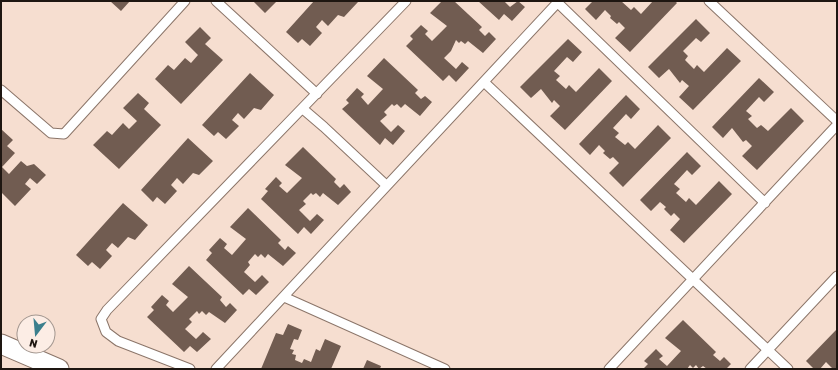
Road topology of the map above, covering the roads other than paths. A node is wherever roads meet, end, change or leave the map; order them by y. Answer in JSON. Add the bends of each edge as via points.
{"nodes":[{"id":1,"x":185,"y":1,"type":"edge"},
{"id":2,"x":216,"y":1,"type":"edge"},
{"id":3,"x":406,"y":1,"type":"edge"},
{"id":4,"x":709,"y":1,"type":"edge"},
{"id":5,"x":558,"y":2,"type":"edge"},
{"id":6,"x":484,"y":82,"type":"junction"},
{"id":7,"x":1,"y":90,"type":"edge"},
{"id":8,"x":317,"y":94,"type":"junction"},
{"id":9,"x":303,"y":109,"type":"junction"},
{"id":10,"x":837,"y":121,"type":"edge"},
{"id":11,"x":837,"y":125,"type":"edge"},
{"id":12,"x":834,"y":135,"type":"edge"},
{"id":13,"x":386,"y":185,"type":"junction"},
{"id":14,"x":765,"y":203,"type":"junction"},
{"id":15,"x":837,"y":276,"type":"edge"},
{"id":16,"x":693,"y":279,"type":"junction"},
{"id":17,"x":284,"y":297,"type":"junction"},
{"id":18,"x":1,"y":344,"type":"edge"},
{"id":19,"x":768,"y":350,"type":"junction"},
{"id":20,"x":59,"y":369,"type":"edge"},
{"id":21,"x":190,"y":369,"type":"edge"},
{"id":22,"x":216,"y":369,"type":"edge"},
{"id":23,"x":445,"y":369,"type":"edge"},
{"id":24,"x":609,"y":369,"type":"edge"},
{"id":25,"x":750,"y":369,"type":"edge"},
{"id":26,"x":788,"y":369,"type":"edge"}],
"edges":[{"from":1,"to":7,"type":"lane","via":[[64,134],[52,133]]},
{"from":2,"to":8,"type":"lane"},
{"from":3,"to":8,"type":"lane"},
{"from":4,"to":10,"type":"lane"},
{"from":5,"to":6,"type":"lane"},
{"from":5,"to":14,"type":"lane"},
{"from":6,"to":13,"type":"lane"},
{"from":6,"to":16,"type":"lane"},
{"from":8,"to":9,"type":"lane"},
{"from":9,"to":13,"type":"lane"},
{"from":9,"to":21,"type":"lane","via":[[101,318],[106,332],[118,341]]},
{"from":11,"to":12,"type":"lane"},
{"from":12,"to":14,"type":"lane"},
{"from":13,"to":17,"type":"lane"},
{"from":14,"to":16,"type":"lane"},
{"from":15,"to":19,"type":"lane"},
{"from":16,"to":19,"type":"lane"},
{"from":16,"to":24,"type":"lane"},
{"from":17,"to":22,"type":"lane"},
{"from":17,"to":23,"type":"lane"},
{"from":18,"to":20,"type":"street"},
{"from":19,"to":25,"type":"lane"},
{"from":19,"to":26,"type":"lane"}]}
